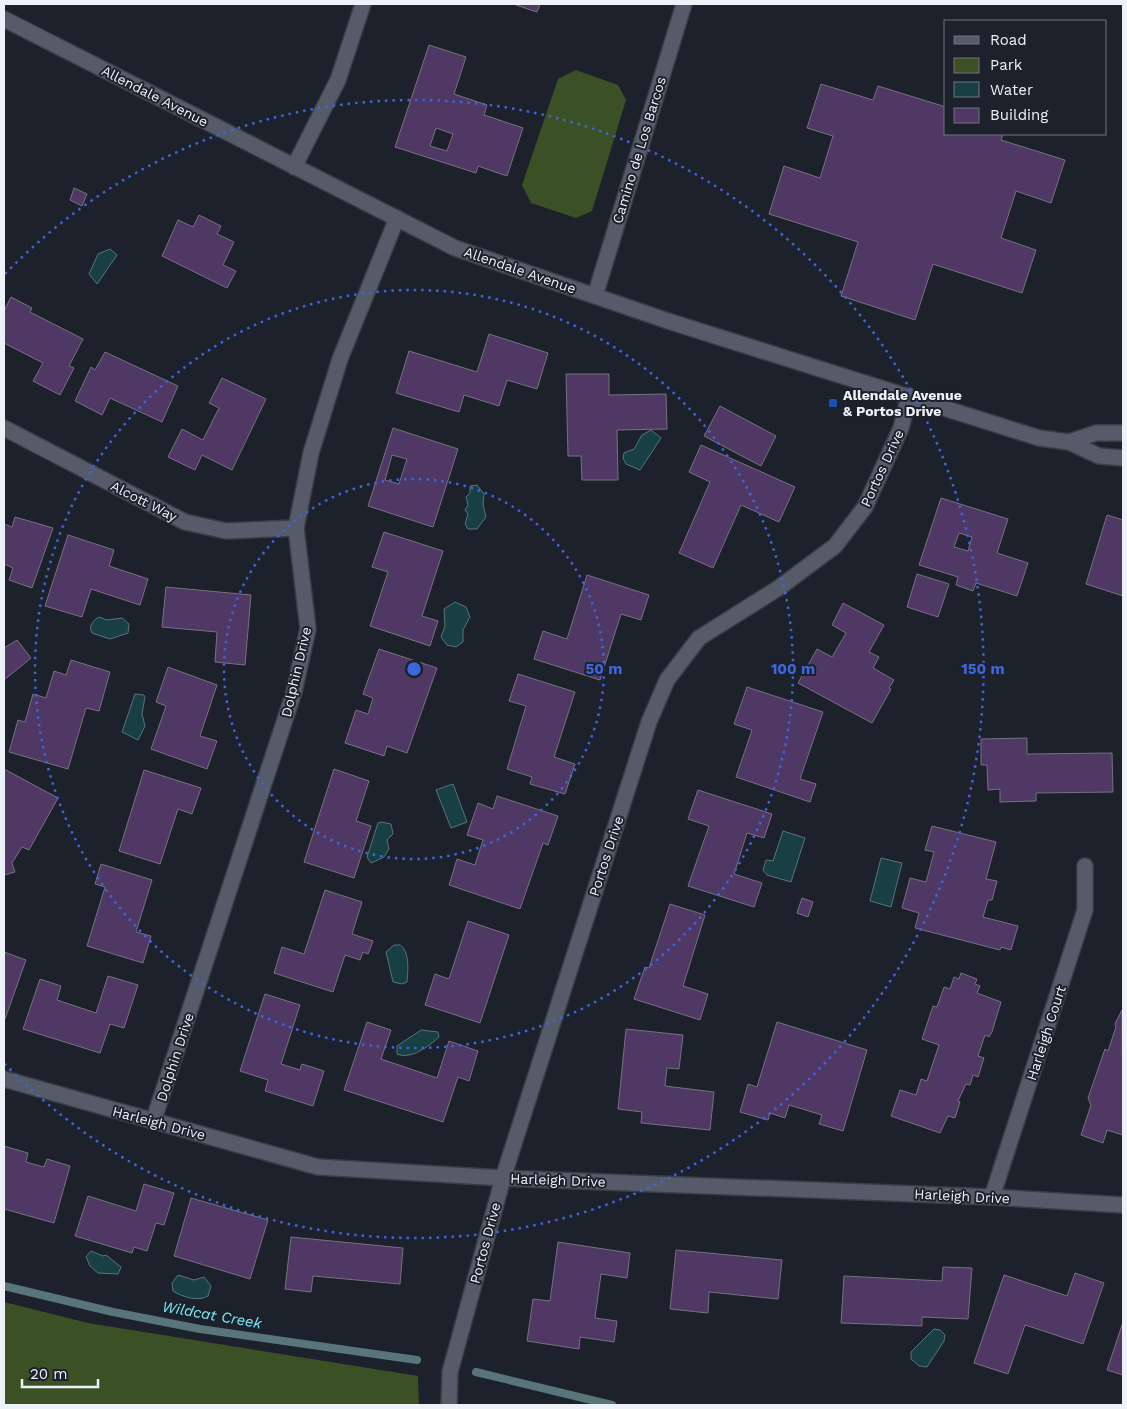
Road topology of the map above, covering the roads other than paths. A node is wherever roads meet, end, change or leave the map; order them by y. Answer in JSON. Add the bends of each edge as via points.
{"nodes":[{"id":1,"x":363,"y":4,"type":"edge"},
{"id":2,"x":684,"y":4,"type":"edge"},
{"id":3,"x":4,"y":19,"type":"edge"},
{"id":4,"x":294,"y":167,"type":"junction"},
{"id":5,"x":397,"y":218,"type":"junction"},
{"id":6,"x":595,"y":296,"type":"junction"},
{"id":7,"x":909,"y":396,"type":"junction"},
{"id":8,"x":4,"y":428,"type":"edge"},
{"id":9,"x":1123,"y":433,"type":"edge"},
{"id":10,"x":1069,"y":442,"type":"junction"},
{"id":11,"x":1123,"y":458,"type":"edge"},
{"id":12,"x":296,"y":528,"type":"junction"},
{"id":13,"x":1084,"y":866,"type":"dead end"},
{"id":14,"x":4,"y":1079,"type":"edge"},
{"id":15,"x":154,"y":1122,"type":"junction"},
{"id":16,"x":503,"y":1178,"type":"junction"},
{"id":17,"x":992,"y":1197,"type":"junction"},
{"id":18,"x":1123,"y":1205,"type":"edge"},
{"id":19,"x":449,"y":1405,"type":"edge"}],
"edges":[{"from":1,"to":4,"type":"street","via":[[338,80]]},
{"from":2,"to":6,"type":"street","name":"Camino de Los Barcos"},
{"from":3,"to":4,"type":"street","name":"Allendale Avenue"},
{"from":4,"to":5,"type":"street","name":"Allendale Avenue"},
{"from":5,"to":6,"type":"street","name":"Allendale Avenue","via":[[455,248]]},
{"from":5,"to":12,"type":"street","name":"Dolphin Drive","via":[[340,359],[311,452]]},
{"from":6,"to":7,"type":"street","name":"Allendale Avenue"},
{"from":7,"to":10,"type":"street","name":"Allendale Avenue","via":[[1040,438]]},
{"from":7,"to":16,"type":"street","name":"Portos Drive","via":[[901,428],[865,507],[835,546],[780,587],[698,638],[667,680],[649,722]]},
{"from":8,"to":12,"type":"street","name":"Alcott Way","via":[[185,522],[226,531]]},
{"from":9,"to":10,"type":"street","name":"Allendale Avenue","via":[[1096,433]]},
{"from":10,"to":11,"type":"street","name":"Allendale Avenue","via":[[1099,456]]},
{"from":12,"to":15,"type":"street","name":"Dolphin Drive","via":[[308,629],[294,692]]},
{"from":13,"to":17,"type":"street","name":"Harleigh Court","via":[[1085,910]]},
{"from":14,"to":15,"type":"street","name":"Harleigh Drive"},
{"from":15,"to":16,"type":"street","name":"Harleigh Drive","via":[[318,1166]]},
{"from":16,"to":17,"type":"street","name":"Harleigh Drive"},
{"from":16,"to":19,"type":"street","name":"Portos Drive","via":[[450,1372]]},
{"from":17,"to":18,"type":"street","name":"Harleigh Drive"}]}
